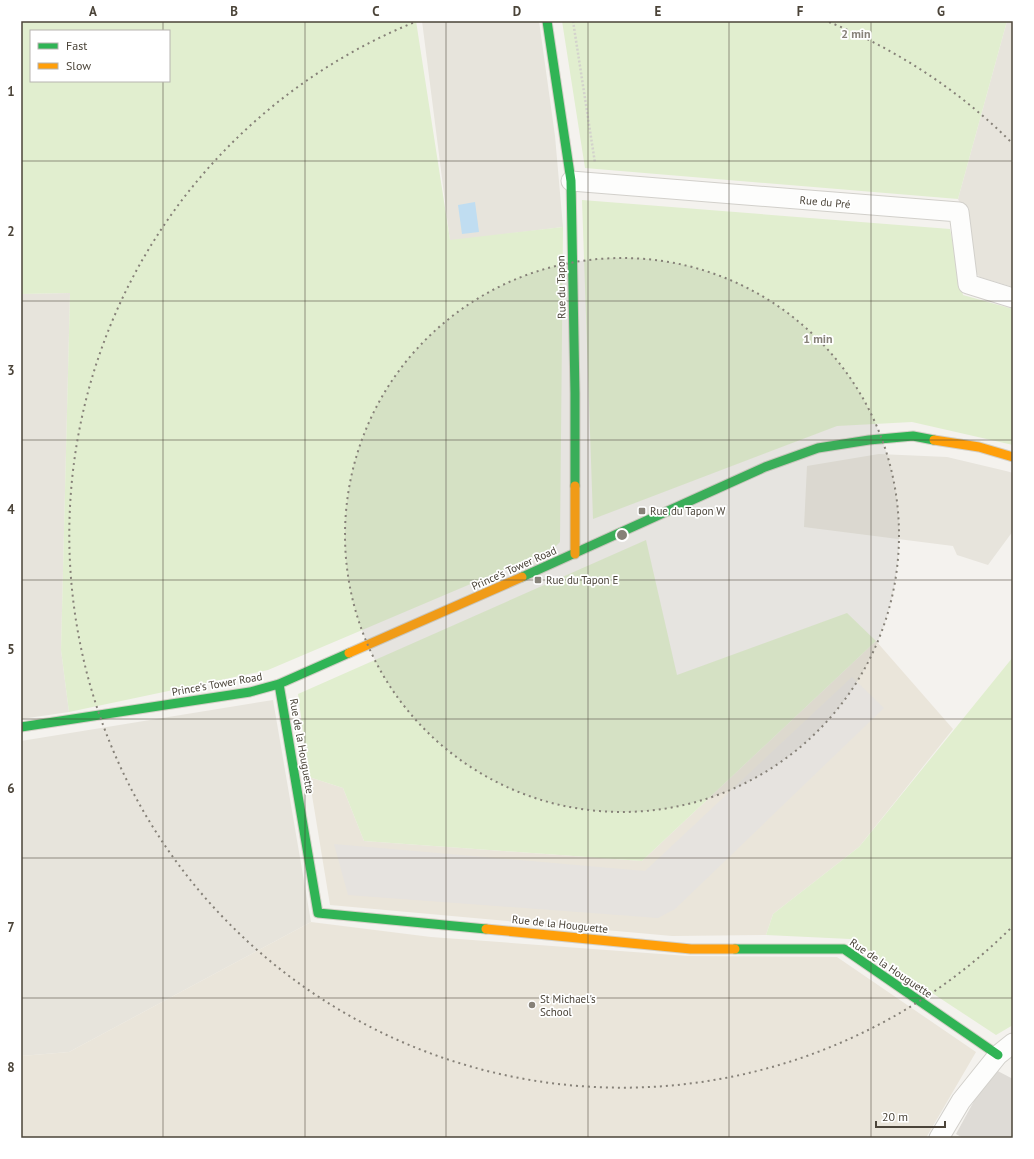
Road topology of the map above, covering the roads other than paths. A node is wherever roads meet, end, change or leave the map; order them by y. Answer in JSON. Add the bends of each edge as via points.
{"nodes":[{"id":1,"x":547,"y":21,"type":"edge"},
{"id":2,"x":571,"y":181,"type":"junction"},
{"id":3,"x":1013,"y":298,"type":"edge"},
{"id":4,"x":1013,"y":457,"type":"edge"},
{"id":5,"x":575,"y":554,"type":"junction"},
{"id":6,"x":279,"y":684,"type":"junction"},
{"id":7,"x":21,"y":727,"type":"edge"},
{"id":8,"x":1013,"y":1043,"type":"edge"},
{"id":9,"x":998,"y":1055,"type":"junction"},
{"id":10,"x":939,"y":1138,"type":"edge"}],
"edges":[{"from":1,"to":2,"type":"street","name":"Rue du Tapon"},
{"from":2,"to":3,"type":"street","name":"Rue du Pré","via":[[959,212],[968,284]]},
{"from":2,"to":5,"type":"street","name":"Rue du Tapon"},
{"from":4,"to":5,"type":"street","name":"Prince's Tower Road","via":[[979,447],[913,436],[818,448],[765,467]]},
{"from":5,"to":6,"type":"street","name":"Prince's Tower Road"},
{"from":6,"to":7,"type":"street","name":"Prince's Tower Road","via":[[250,692]]},
{"from":6,"to":9,"type":"street","name":"Rue de la Houguette","via":[[318,913],[691,949],[844,949]]},
{"from":8,"to":9,"type":"street"},
{"from":9,"to":10,"type":"street","via":[[961,1101]]}]}
